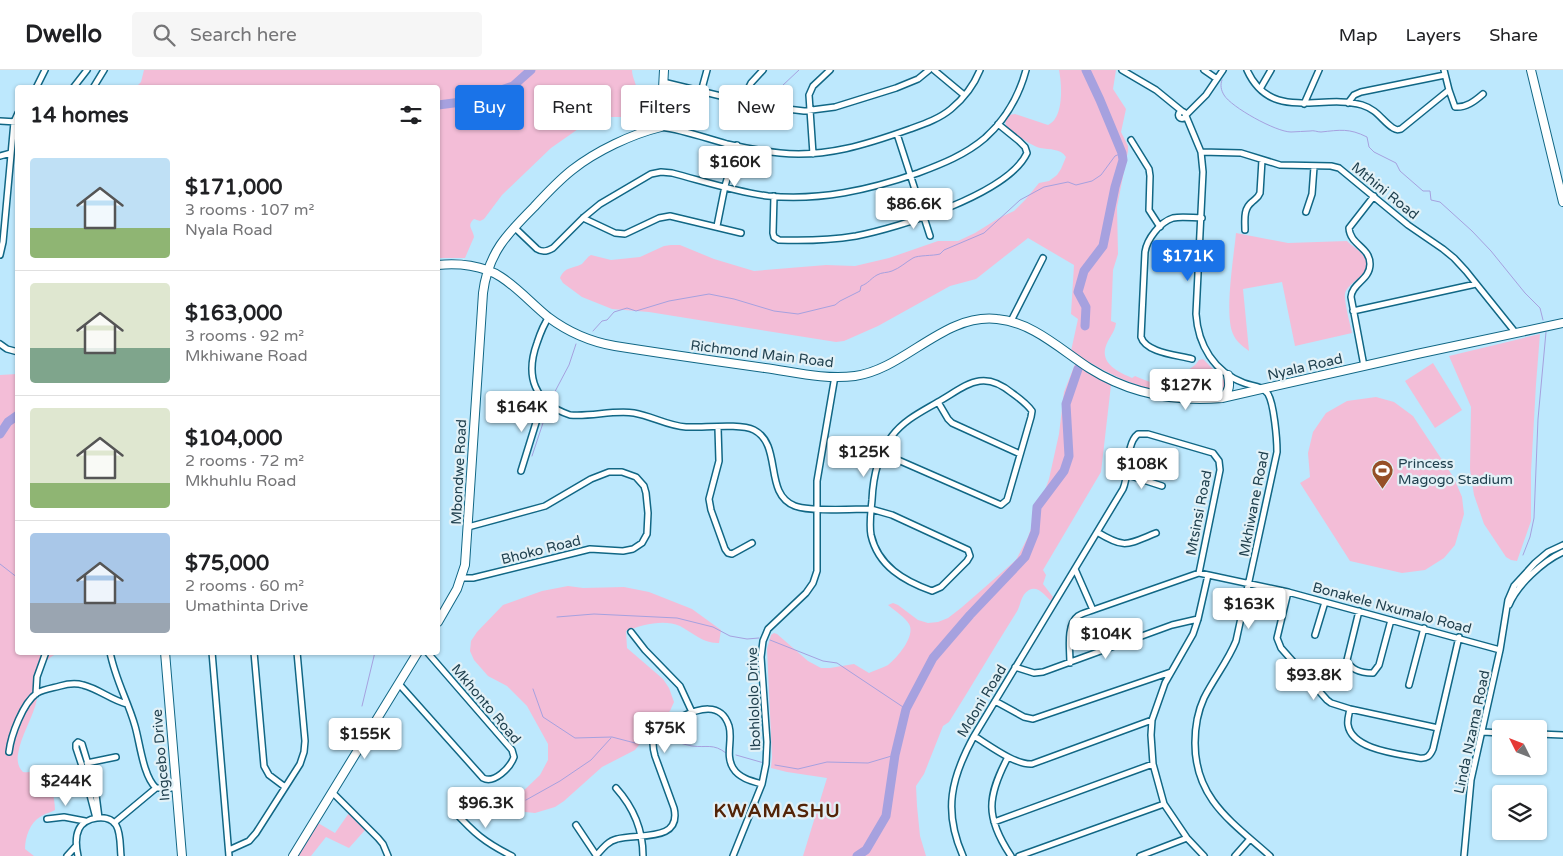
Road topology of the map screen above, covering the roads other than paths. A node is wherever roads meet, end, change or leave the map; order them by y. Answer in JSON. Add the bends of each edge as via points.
{"nodes":[{"id":1,"x":45,"y":70,"type":"edge"},
{"id":2,"x":87,"y":70,"type":"edge"},
{"id":3,"x":104,"y":70,"type":"edge"},
{"id":4,"x":664,"y":70,"type":"edge"},
{"id":5,"x":707,"y":70,"type":"edge"},
{"id":6,"x":763,"y":70,"type":"edge"},
{"id":7,"x":830,"y":70,"type":"edge"},
{"id":8,"x":929,"y":70,"type":"edge"},
{"id":9,"x":934,"y":70,"type":"edge"},
{"id":10,"x":980,"y":70,"type":"edge"},
{"id":11,"x":1026,"y":70,"type":"edge"},
{"id":12,"x":1122,"y":70,"type":"edge"},
{"id":13,"x":1204,"y":70,"type":"edge"},
{"id":14,"x":1223,"y":70,"type":"edge"},
{"id":15,"x":1247,"y":70,"type":"edge"},
{"id":16,"x":1271,"y":70,"type":"edge"},
{"id":17,"x":1319,"y":70,"type":"edge"},
{"id":18,"x":1531,"y":70,"type":"edge"},
{"id":19,"x":1444,"y":73,"type":"edge"},
{"id":20,"x":1217,"y":79,"type":"junction"},
{"id":21,"x":662,"y":82,"type":"junction"},
{"id":22,"x":38,"y":85,"type":"edge"},
{"id":23,"x":75,"y":85,"type":"edge"},
{"id":24,"x":95,"y":85,"type":"edge"},
{"id":25,"x":662,"y":85,"type":"edge"},
{"id":26,"x":674,"y":85,"type":"edge"},
{"id":27,"x":703,"y":85,"type":"edge"},
{"id":28,"x":750,"y":85,"type":"edge"},
{"id":29,"x":1260,"y":89,"type":"junction"},
{"id":30,"x":1449,"y":90,"type":"junction"},
{"id":31,"x":1483,"y":94,"type":"dead end"},
{"id":32,"x":964,"y":95,"type":"junction"},
{"id":33,"x":1348,"y":103,"type":"junction"},
{"id":34,"x":1304,"y":104,"type":"junction"},
{"id":35,"x":810,"y":110,"type":"junction"},
{"id":36,"x":793,"y":111,"type":"edge"},
{"id":37,"x":1183,"y":115,"type":"junction"},
{"id":38,"x":0,"y":121,"type":"edge"},
{"id":39,"x":15,"y":122,"type":"edge"},
{"id":40,"x":998,"y":124,"type":"junction"},
{"id":41,"x":15,"y":127,"type":"edge"},
{"id":42,"x":652,"y":130,"type":"edge"},
{"id":43,"x":678,"y":130,"type":"edge"},
{"id":44,"x":897,"y":134,"type":"junction"},
{"id":45,"x":1131,"y":140,"type":"dead end"},
{"id":46,"x":737,"y":145,"type":"junction"},
{"id":47,"x":1201,"y":152,"type":"junction"},
{"id":48,"x":10,"y":153,"type":"junction"},
{"id":49,"x":813,"y":154,"type":"junction"},
{"id":50,"x":0,"y":156,"type":"edge"},
{"id":51,"x":1262,"y":160,"type":"junction"},
{"id":52,"x":1314,"y":166,"type":"junction"},
{"id":53,"x":910,"y":175,"type":"junction"},
{"id":54,"x":725,"y":186,"type":"junction"},
{"id":55,"x":774,"y":196,"type":"junction"},
{"id":56,"x":1374,"y":196,"type":"junction"},
{"id":57,"x":1563,"y":202,"type":"edge"},
{"id":58,"x":1306,"y":212,"type":"dead end"},
{"id":59,"x":923,"y":216,"type":"junction"},
{"id":60,"x":583,"y":218,"type":"junction"},
{"id":61,"x":1202,"y":218,"type":"junction"},
{"id":62,"x":717,"y":226,"type":"junction"},
{"id":63,"x":514,"y":227,"type":"junction"},
{"id":64,"x":1160,"y":227,"type":"junction"},
{"id":65,"x":1245,"y":230,"type":"dead end"},
{"id":66,"x":741,"y":233,"type":"dead end"},
{"id":67,"x":930,"y":236,"type":"dead end"},
{"id":68,"x":0,"y":255,"type":"edge"},
{"id":69,"x":1043,"y":258,"type":"dead end"},
{"id":70,"x":440,"y":265,"type":"edge"},
{"id":71,"x":488,"y":271,"type":"junction"},
{"id":72,"x":1476,"y":284,"type":"junction"},
{"id":73,"x":1353,"y":311,"type":"junction"},
{"id":74,"x":549,"y":317,"type":"junction"},
{"id":75,"x":1012,"y":321,"type":"junction"},
{"id":76,"x":1561,"y":322,"type":"edge"},
{"id":77,"x":1515,"y":332,"type":"junction"},
{"id":78,"x":0,"y":344,"type":"edge"},
{"id":79,"x":15,"y":351,"type":"edge"},
{"id":80,"x":1192,"y":359,"type":"dead end"},
{"id":81,"x":1364,"y":366,"type":"junction"},
{"id":82,"x":1228,"y":375,"type":"junction"},
{"id":83,"x":835,"y":376,"type":"junction"},
{"id":84,"x":1263,"y":390,"type":"junction"},
{"id":85,"x":1222,"y":398,"type":"junction"},
{"id":86,"x":543,"y":400,"type":"junction"},
{"id":87,"x":938,"y":402,"type":"junction"},
{"id":88,"x":718,"y":428,"type":"junction"},
{"id":89,"x":882,"y":453,"type":"junction"},
{"id":90,"x":1020,"y":454,"type":"junction"},
{"id":91,"x":521,"y":472,"type":"dead end"},
{"id":92,"x":1128,"y":475,"type":"junction"},
{"id":93,"x":1162,"y":486,"type":"dead end"},
{"id":94,"x":817,"y":509,"type":"junction"},
{"id":95,"x":871,"y":509,"type":"junction"},
{"id":96,"x":468,"y":527,"type":"junction"},
{"id":97,"x":1097,"y":532,"type":"junction"},
{"id":98,"x":1156,"y":533,"type":"dead end"},
{"id":99,"x":752,"y":543,"type":"dead end"},
{"id":100,"x":1563,"y":545,"type":"edge"},
{"id":101,"x":1563,"y":552,"type":"edge"},
{"id":102,"x":1074,"y":569,"type":"junction"},
{"id":103,"x":1199,"y":573,"type":"junction"},
{"id":104,"x":1208,"y":575,"type":"junction"},
{"id":105,"x":462,"y":578,"type":"junction"},
{"id":106,"x":1249,"y":583,"type":"junction"},
{"id":107,"x":1288,"y":592,"type":"junction"},
{"id":108,"x":1325,"y":602,"type":"junction"},
{"id":109,"x":1093,"y":610,"type":"junction"},
{"id":110,"x":1359,"y":611,"type":"junction"},
{"id":111,"x":1506,"y":613,"type":"junction"},
{"id":112,"x":440,"y":616,"type":"edge"},
{"id":113,"x":1198,"y":619,"type":"junction"},
{"id":114,"x":1391,"y":620,"type":"junction"},
{"id":115,"x":1424,"y":628,"type":"junction"},
{"id":116,"x":631,"y":632,"type":"dead end"},
{"id":117,"x":1315,"y":635,"type":"dead end"},
{"id":118,"x":1459,"y":637,"type":"junction"},
{"id":119,"x":1500,"y":650,"type":"junction"},
{"id":120,"x":45,"y":655,"type":"edge"},
{"id":121,"x":111,"y":655,"type":"edge"},
{"id":122,"x":165,"y":655,"type":"edge"},
{"id":123,"x":212,"y":655,"type":"edge"},
{"id":124,"x":254,"y":655,"type":"edge"},
{"id":125,"x":297,"y":655,"type":"edge"},
{"id":126,"x":416,"y":655,"type":"edge"},
{"id":127,"x":430,"y":655,"type":"edge"},
{"id":128,"x":1070,"y":663,"type":"junction"},
{"id":129,"x":1016,"y":667,"type":"junction"},
{"id":130,"x":1171,"y":672,"type":"junction"},
{"id":131,"x":399,"y":684,"type":"junction"},
{"id":132,"x":1409,"y":685,"type":"dead end"},
{"id":133,"x":36,"y":694,"type":"junction"},
{"id":134,"x":995,"y":701,"type":"junction"},
{"id":135,"x":126,"y":704,"type":"junction"},
{"id":136,"x":1350,"y":709,"type":"junction"},
{"id":137,"x":692,"y":712,"type":"junction"},
{"id":138,"x":1152,"y":720,"type":"junction"},
{"id":139,"x":1438,"y":728,"type":"junction"},
{"id":140,"x":1483,"y":732,"type":"junction"},
{"id":141,"x":1492,"y":732,"type":"edge"},
{"id":142,"x":1548,"y":735,"type":"edge"},
{"id":143,"x":974,"y":736,"type":"junction"},
{"id":144,"x":1563,"y":736,"type":"edge"},
{"id":145,"x":9,"y":752,"type":"dead end"},
{"id":146,"x":116,"y":757,"type":"dead end"},
{"id":147,"x":1008,"y":757,"type":"junction"},
{"id":148,"x":1153,"y":764,"type":"junction"},
{"id":149,"x":762,"y":784,"type":"junction"},
{"id":150,"x":285,"y":787,"type":"junction"},
{"id":151,"x":156,"y":788,"type":"junction"},
{"id":152,"x":177,"y":788,"type":"junction"},
{"id":153,"x":616,"y":788,"type":"dead end"},
{"id":154,"x":332,"y":792,"type":"junction"},
{"id":155,"x":1164,"y":804,"type":"junction"},
{"id":156,"x":453,"y":810,"type":"dead end"},
{"id":157,"x":97,"y":818,"type":"junction"},
{"id":158,"x":47,"y":819,"type":"dead end"},
{"id":159,"x":85,"y":821,"type":"junction"},
{"id":160,"x":994,"y":822,"type":"junction"},
{"id":161,"x":114,"y":823,"type":"junction"},
{"id":162,"x":576,"y":825,"type":"dead end"},
{"id":163,"x":642,"y":836,"type":"junction"},
{"id":164,"x":1187,"y":838,"type":"junction"},
{"id":165,"x":1250,"y":839,"type":"junction"},
{"id":166,"x":76,"y":846,"type":"junction"},
{"id":167,"x":229,"y":853,"type":"edge"},
{"id":168,"x":596,"y":855,"type":"edge"},
{"id":169,"x":67,"y":856,"type":"edge"},
{"id":170,"x":78,"y":856,"type":"edge"},
{"id":171,"x":121,"y":856,"type":"edge"},
{"id":172,"x":182,"y":856,"type":"edge"},
{"id":173,"x":293,"y":856,"type":"edge"},
{"id":174,"x":388,"y":856,"type":"edge"},
{"id":175,"x":512,"y":856,"type":"edge"},
{"id":176,"x":644,"y":856,"type":"edge"},
{"id":177,"x":733,"y":856,"type":"edge"},
{"id":178,"x":963,"y":856,"type":"edge"},
{"id":179,"x":1011,"y":856,"type":"edge"},
{"id":180,"x":1019,"y":856,"type":"edge"},
{"id":181,"x":1140,"y":856,"type":"edge"},
{"id":182,"x":1204,"y":856,"type":"edge"},
{"id":183,"x":1235,"y":856,"type":"edge"},
{"id":184,"x":1270,"y":856,"type":"edge"},
{"id":185,"x":1464,"y":856,"type":"edge"}],
"edges":[{"from":1,"to":22,"type":"street"},
{"from":2,"to":23,"type":"street"},
{"from":3,"to":24,"type":"street"},
{"from":4,"to":21,"type":"main road"},
{"from":5,"to":27,"type":"street"},
{"from":6,"to":28,"type":"street"},
{"from":7,"to":35,"type":"street","via":[[811,88]]},
{"from":8,"to":35,"type":"street","via":[[918,79],[896,88],[835,107]]},
{"from":9,"to":32,"type":"street"},
{"from":10,"to":32,"type":"street","name":"Mbondwe Road"},
{"from":11,"to":40,"type":"street","via":[[1014,100]]},
{"from":12,"to":37,"type":"street","name":"Nyala Road","via":[[1156,90]]},
{"from":13,"to":20,"type":"street"},
{"from":14,"to":20,"type":"street"},
{"from":15,"to":29,"type":"street"},
{"from":16,"to":29,"type":"street"},
{"from":17,"to":34,"type":"street"},
{"from":18,"to":57,"type":"main road"},
{"from":19,"to":30,"type":"street"},
{"from":19,"to":33,"type":"street","via":[[1361,92]]},
{"from":20,"to":37,"type":"street","via":[[1206,95]]},
{"from":21,"to":25,"type":"main road"},
{"from":21,"to":26,"type":"street"},
{"from":29,"to":34,"type":"street","via":[[1281,101]]},
{"from":30,"to":31,"type":"street","via":[[1456,108],[1472,103]]},
{"from":30,"to":33,"type":"street","via":[[1397,130],[1369,108]]},
{"from":32,"to":44,"type":"street","name":"Mbondwe Road","via":[[951,109],[936,118]]},
{"from":33,"to":34,"type":"street"},
{"from":35,"to":36,"type":"street"},
{"from":35,"to":49,"type":"street"},
{"from":37,"to":47,"type":"street","name":"Nyala Road"},
{"from":38,"to":39,"type":"street"},
{"from":40,"to":53,"type":"street","via":[[962,154]]},
{"from":40,"to":59,"type":"street","via":[[1025,147],[1027,153],[1023,160],[978,195]]},
{"from":41,"to":48,"type":"street"},
{"from":42,"to":63,"type":"main road","name":"Mbondwe Road","via":[[629,138],[575,168]]},
{"from":43,"to":46,"type":"street","name":"Mbondwe Road"},
{"from":44,"to":49,"type":"street","name":"Mbondwe Road","via":[[846,149]]},
{"from":44,"to":53,"type":"street"},
{"from":45,"to":64,"type":"street","via":[[1149,169],[1149,210]]},
{"from":46,"to":49,"type":"street","name":"Mbondwe Road","via":[[781,153]]},
{"from":46,"to":54,"type":"street"},
{"from":47,"to":51,"type":"street","name":"Mthini Road","via":[[1242,153]]},
{"from":47,"to":61,"type":"street","name":"Nyala Road","via":[[1204,183]]},
{"from":48,"to":50,"type":"street"},
{"from":48,"to":68,"type":"street"},
{"from":51,"to":52,"type":"street","name":"Mthini Road","via":[[1280,165]]},
{"from":51,"to":65,"type":"street","via":[[1260,196],[1246,209]]},
{"from":52,"to":56,"type":"street","name":"Mthini Road","via":[[1339,168]]},
{"from":52,"to":58,"type":"street","via":[[1312,194]]},
{"from":53,"to":55,"type":"street","via":[[836,195]]},
{"from":53,"to":59,"type":"street"},
{"from":54,"to":55,"type":"street"},
{"from":54,"to":60,"type":"street","via":[[657,172],[618,193]]},
{"from":54,"to":62,"type":"street"},
{"from":55,"to":59,"type":"street","via":[[773,233],[779,240],[855,236]]},
{"from":56,"to":72,"type":"street","name":"Mthini Road","via":[[1448,253]]},
{"from":56,"to":73,"type":"street","via":[[1349,228],[1352,239],[1367,252],[1370,264],[1367,276],[1351,292]]},
{"from":59,"to":67,"type":"street"},
{"from":60,"to":62,"type":"street","via":[[622,234],[666,216]]},
{"from":60,"to":63,"type":"street","via":[[545,252],[537,249]]},
{"from":61,"to":64,"type":"street","via":[[1176,218]]},
{"from":61,"to":82,"type":"street","name":"Nyala Road","via":[[1196,314],[1198,329],[1208,356]]},
{"from":62,"to":66,"type":"street"},
{"from":63,"to":71,"type":"main road","name":"Mbondwe Road","via":[[500,244]]},
{"from":64,"to":80,"type":"street","via":[[1146,245],[1141,337],[1145,345]]},
{"from":69,"to":75,"type":"street"},
{"from":70,"to":71,"type":"main road","via":[[467,265]]},
{"from":71,"to":74,"type":"main road","name":"Richmond Main Road","via":[[501,277]]},
{"from":71,"to":96,"type":"main road","name":"Mbondwe Road","via":[[480,326]]},
{"from":72,"to":73,"type":"street"},
{"from":72,"to":77,"type":"street","name":"Mthini Road"},
{"from":73,"to":81,"type":"street"},
{"from":74,"to":83,"type":"main road","name":"Richmond Main Road","via":[[569,330],[602,344]]},
{"from":74,"to":86,"type":"street","via":[[534,350],[531,368]]},
{"from":75,"to":83,"type":"main road","name":"Richmond Main Road","via":[[972,320],[876,369],[856,375]]},
{"from":75,"to":85,"type":"main road","name":"Richmond Main Road","via":[[1124,386],[1172,398]]},
{"from":76,"to":77,"type":"main road","name":"Nyala Road"},
{"from":77,"to":81,"type":"main road","name":"Nyala Road"},
{"from":78,"to":79,"type":"street"},
{"from":81,"to":84,"type":"main road","name":"Nyala Road"},
{"from":82,"to":84,"type":"street","name":"Nyala Road"},
{"from":82,"to":85,"type":"main road","via":[[1229,388]]},
{"from":83,"to":94,"type":"street","name":"Ibohlololo Drive","via":[[817,481]]},
{"from":84,"to":85,"type":"main road","name":"Richmond Main Road"},
{"from":84,"to":106,"type":"street","name":"Mkhiwane Road","via":[[1269,395],[1277,434],[1277,452]]},
{"from":86,"to":88,"type":"street","via":[[570,414],[633,413],[682,427]]},
{"from":86,"to":91,"type":"street"},
{"from":87,"to":89,"type":"street","via":[[904,423]]},
{"from":87,"to":90,"type":"street","via":[[952,423]]},
{"from":87,"to":90,"type":"street","via":[[977,380],[991,381],[1004,387],[1030,407],[1032,413]]},
{"from":88,"to":94,"type":"street","via":[[746,427],[758,432],[767,445],[784,498],[793,505]]},
{"from":88,"to":99,"type":"street","via":[[719,462],[709,496],[710,506],[728,553]]},
{"from":89,"to":90,"type":"street","via":[[1001,505],[1007,500]]},
{"from":89,"to":95,"type":"street"},
{"from":92,"to":93,"type":"street"},
{"from":92,"to":97,"type":"street","name":"Mtsinsi Road"},
{"from":92,"to":103,"type":"street","name":"Mtsinsi Road","via":[[1132,441],[1142,433],[1206,450],[1218,458],[1220,470]]},
{"from":94,"to":95,"type":"street"},
{"from":94,"to":149,"type":"street","name":"Ibohlololo Drive","via":[[815,578],[806,593],[768,629],[763,641],[761,657],[767,750]]},
{"from":95,"to":95,"type":"street","via":[[892,515],[967,549],[969,558],[935,591],[906,580],[889,568],[879,555],[871,534]]},
{"from":96,"to":105,"type":"main road","name":"Mbondwe Road"},
{"from":96,"to":105,"type":"street","name":"Bhoko Road","via":[[545,506],[609,472],[636,477],[646,493],[647,534],[633,549],[590,549]]},
{"from":97,"to":98,"type":"street","via":[[1120,544]]},
{"from":97,"to":102,"type":"street","name":"Mtsinsi Road"},
{"from":100,"to":111,"type":"street","name":"Linda Nzama Road","via":[[1548,552],[1521,578],[1510,593]]},
{"from":101,"to":111,"type":"street","name":"Linda Nzama Road","via":[[1545,562],[1521,586]]},
{"from":102,"to":109,"type":"street"},
{"from":102,"to":129,"type":"street","name":"Mdoni Road"},
{"from":103,"to":104,"type":"street","name":"Bonakele Nxumalo Road"},
{"from":103,"to":109,"type":"street","name":"Mtsinsi Road"},
{"from":104,"to":106,"type":"street","name":"Bonakele Nxumalo Road"},
{"from":104,"to":113,"type":"street"},
{"from":105,"to":112,"type":"main road","name":"Mbondwe Road"},
{"from":106,"to":107,"type":"street","name":"Bonakele Nxumalo Road"},
{"from":106,"to":165,"type":"street","name":"Mkhiwane Road","via":[[1236,641],[1204,699],[1197,719],[1195,744],[1198,773],[1210,799]]},
{"from":107,"to":108,"type":"street","name":"Bonakele Nxumalo Road"},
{"from":107,"to":136,"type":"street","via":[[1277,638],[1279,644],[1323,696],[1331,703]]},
{"from":108,"to":110,"type":"street","name":"Bonakele Nxumalo Road"},
{"from":108,"to":117,"type":"street"},
{"from":109,"to":128,"type":"street","name":"Mtsinsi Road","via":[[1078,616],[1072,624]]},
{"from":110,"to":114,"type":"street","name":"Bonakele Nxumalo Road"},
{"from":110,"to":114,"type":"street","via":[[1347,660],[1348,664],[1366,673],[1373,673],[1376,669]]},
{"from":111,"to":119,"type":"street","name":"Linda Nzama Road"},
{"from":113,"to":128,"type":"street","via":[[1172,625]]},
{"from":113,"to":130,"type":"street"},
{"from":114,"to":115,"type":"street","name":"Bonakele Nxumalo Road"},
{"from":115,"to":118,"type":"street","name":"Bonakele Nxumalo Road"},
{"from":115,"to":132,"type":"street"},
{"from":116,"to":137,"type":"street","via":[[680,686]]},
{"from":118,"to":119,"type":"street","name":"Bonakele Nxumalo Road"},
{"from":118,"to":139,"type":"street"},
{"from":119,"to":140,"type":"street","name":"Linda Nzama Road"},
{"from":120,"to":133,"type":"street","via":[[37,677]]},
{"from":121,"to":135,"type":"street"},
{"from":122,"to":152,"type":"main road","name":"Ingcebo Drive"},
{"from":123,"to":167,"type":"street"},
{"from":124,"to":150,"type":"street","via":[[264,766],[269,775]]},
{"from":125,"to":150,"type":"street","via":[[305,748],[300,764]]},
{"from":126,"to":131,"type":"main road"},
{"from":127,"to":131,"type":"street","name":"Mkhonto Road","via":[[512,750],[514,757],[510,765],[492,780],[483,778]]},
{"from":128,"to":129,"type":"street","via":[[1039,673]]},
{"from":129,"to":134,"type":"street","name":"Mdoni Road"},
{"from":130,"to":134,"type":"street","via":[[1032,719]]},
{"from":130,"to":138,"type":"street"},
{"from":131,"to":154,"type":"main road"},
{"from":133,"to":135,"type":"street","via":[[63,685],[81,685]]},
{"from":133,"to":145,"type":"street","via":[[15,726]]},
{"from":134,"to":143,"type":"street","name":"Mdoni Road"},
{"from":135,"to":151,"type":"street","via":[[150,780]]},
{"from":136,"to":139,"type":"street"},
{"from":136,"to":139,"type":"street","via":[[1348,724],[1360,742],[1419,758],[1430,756]]},
{"from":137,"to":149,"type":"street","via":[[710,709],[723,716],[729,728],[731,766],[743,778]]},
{"from":137,"to":163,"type":"street","via":[[664,725],[655,735],[654,752],[675,817],[665,832]]},
{"from":138,"to":147,"type":"street","via":[[1032,764]]},
{"from":138,"to":148,"type":"street"},
{"from":140,"to":141,"type":"street"},
{"from":140,"to":185,"type":"street","name":"Linda Nzama Road","via":[[1471,780]]},
{"from":142,"to":144,"type":"street"},
{"from":143,"to":147,"type":"street"},
{"from":143,"to":178,"type":"street","name":"Mdoni Road","via":[[954,778],[952,791],[952,817]]},
{"from":146,"to":157,"type":"street","via":[[87,767]]},
{"from":147,"to":160,"type":"street","via":[[992,795]]},
{"from":148,"to":155,"type":"street"},
{"from":148,"to":160,"type":"street"},
{"from":149,"to":177,"type":"street","name":"Ibohlololo Drive"},
{"from":150,"to":167,"type":"street","via":[[254,836]]},
{"from":151,"to":152,"type":"street"},
{"from":151,"to":161,"type":"street"},
{"from":152,"to":172,"type":"main road","name":"Ingcebo Drive"},
{"from":153,"to":163,"type":"street","via":[[632,809]]},
{"from":154,"to":173,"type":"main road"},
{"from":154,"to":174,"type":"street","via":[[378,838]]},
{"from":155,"to":164,"type":"street"},
{"from":155,"to":180,"type":"street"},
{"from":156,"to":175,"type":"street","via":[[480,838]]},
{"from":157,"to":159,"type":"street"},
{"from":157,"to":161,"type":"street"},
{"from":158,"to":159,"type":"street","via":[[64,817]]},
{"from":159,"to":166,"type":"street","via":[[78,831]]},
{"from":160,"to":179,"type":"street","via":[[996,832]]},
{"from":161,"to":171,"type":"street"},
{"from":162,"to":168,"type":"street"},
{"from":163,"to":168,"type":"street","via":[[612,840]]},
{"from":163,"to":176,"type":"street"},
{"from":164,"to":181,"type":"street"},
{"from":164,"to":182,"type":"street"},
{"from":165,"to":183,"type":"street"},
{"from":165,"to":184,"type":"street","name":"Mkhiwane Road"},
{"from":166,"to":169,"type":"street"},
{"from":166,"to":170,"type":"street"}]}
